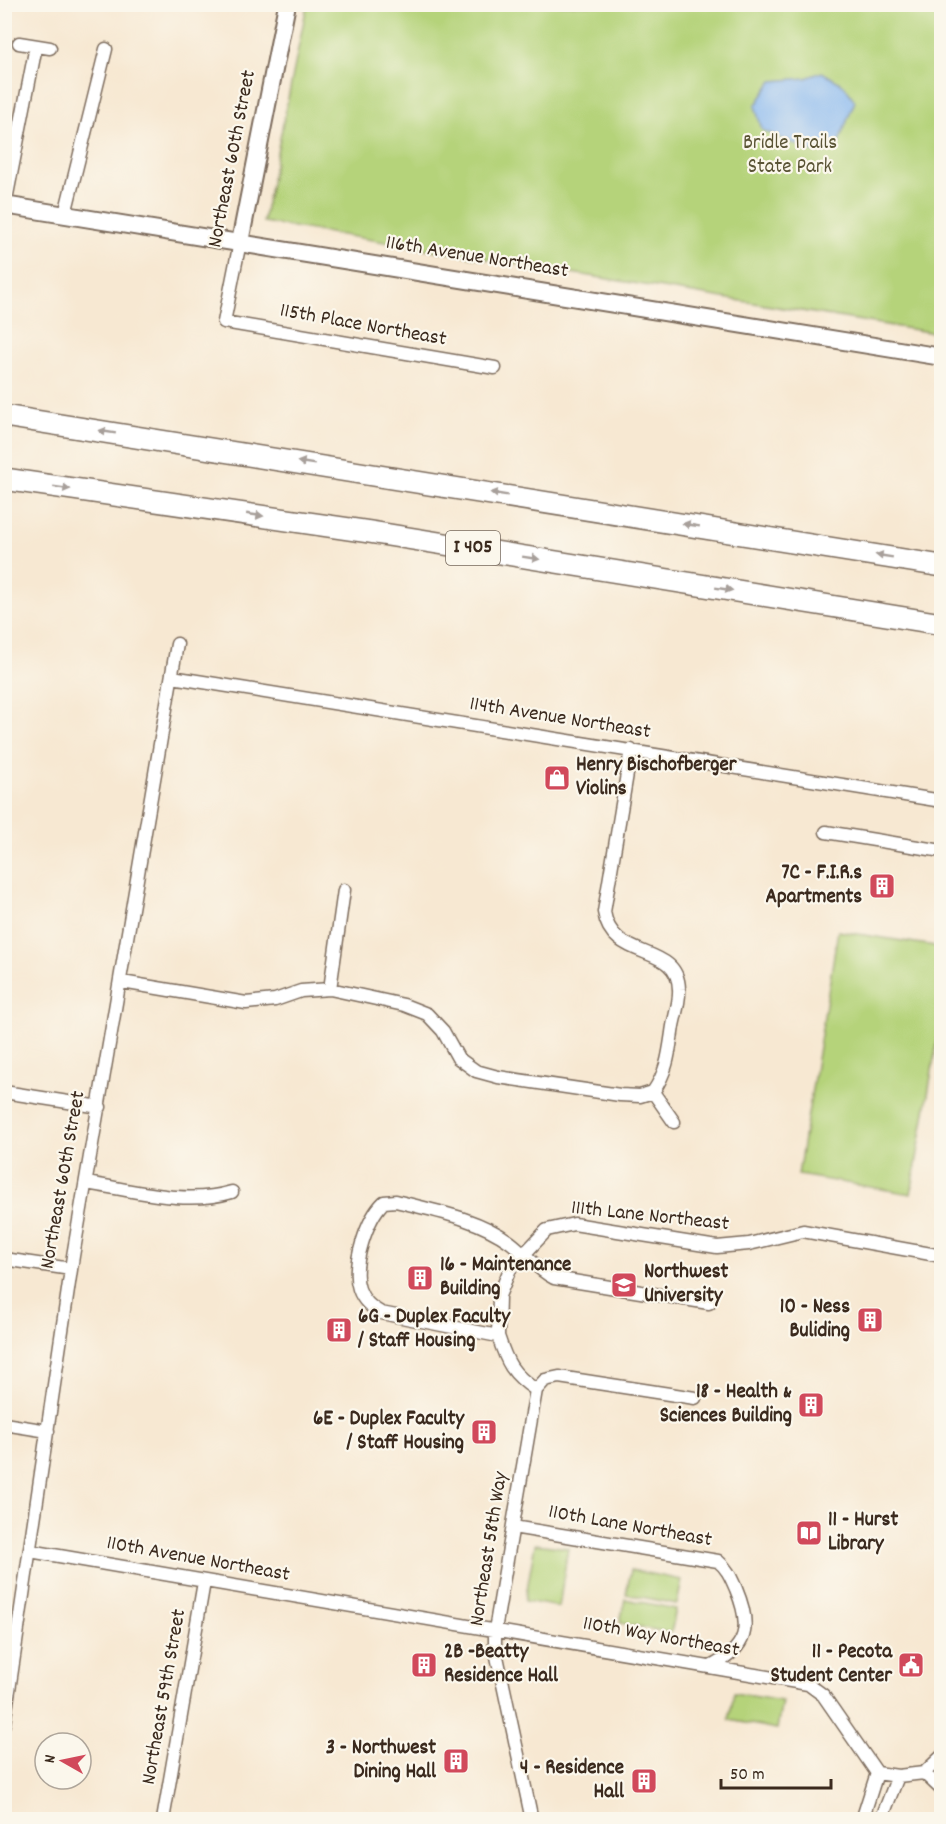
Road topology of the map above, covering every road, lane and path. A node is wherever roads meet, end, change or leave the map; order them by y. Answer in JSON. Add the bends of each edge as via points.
{"nodes":[{"id":1,"x":287,"y":4,"type":"edge"},
{"id":2,"x":19,"y":43,"type":"dead end"},
{"id":3,"x":36,"y":46,"type":"junction"},
{"id":4,"x":50,"y":48,"type":"dead end"},
{"id":5,"x":106,"y":49,"type":"dead end"},
{"id":6,"x":5,"y":205,"type":"edge"},
{"id":7,"x":65,"y":214,"type":"junction"},
{"id":8,"x":240,"y":242,"type":"junction"},
{"id":9,"x":224,"y":322,"type":"joint"},
{"id":10,"x":942,"y":357,"type":"edge"},
{"id":11,"x":495,"y":368,"type":"dead end"},
{"id":12,"x":4,"y":416,"type":"edge"},
{"id":13,"x":4,"y":479,"type":"edge"},
{"id":14,"x":942,"y":566,"type":"edge"},
{"id":15,"x":942,"y":624,"type":"edge"},
{"id":16,"x":177,"y":644,"type":"dead end"},
{"id":17,"x":172,"y":677,"type":"junction"},
{"id":18,"x":631,"y":750,"type":"junction"},
{"id":19,"x":942,"y":801,"type":"edge"},
{"id":20,"x":826,"y":832,"type":"dead end"},
{"id":21,"x":942,"y":851,"type":"edge"},
{"id":22,"x":344,"y":890,"type":"dead end"},
{"id":23,"x":122,"y":982,"type":"junction"},
{"id":24,"x":330,"y":988,"type":"junction"},
{"id":25,"x":4,"y":1092,"type":"edge"},
{"id":26,"x":653,"y":1092,"type":"junction"},
{"id":27,"x":100,"y":1107,"type":"junction"},
{"id":28,"x":674,"y":1122,"type":"dead end"},
{"id":29,"x":86,"y":1183,"type":"junction"},
{"id":30,"x":232,"y":1192,"type":"dead end"},
{"id":31,"x":522,"y":1253,"type":"junction"},
{"id":32,"x":942,"y":1256,"type":"edge"},
{"id":33,"x":4,"y":1258,"type":"edge"},
{"id":34,"x":71,"y":1269,"type":"junction"},
{"id":35,"x":710,"y":1303,"type":"dead end"},
{"id":36,"x":498,"y":1336,"type":"junction"},
{"id":37,"x":536,"y":1390,"type":"junction"},
{"id":38,"x":695,"y":1398,"type":"dead end"},
{"id":39,"x":4,"y":1424,"type":"edge"},
{"id":40,"x":48,"y":1431,"type":"junction"},
{"id":41,"x":513,"y":1527,"type":"junction"},
{"id":42,"x":30,"y":1551,"type":"junction"},
{"id":43,"x":204,"y":1582,"type":"junction"},
{"id":44,"x":359,"y":1609,"type":"joint"},
{"id":45,"x":495,"y":1629,"type":"junction"},
{"id":46,"x":710,"y":1667,"type":"junction"},
{"id":47,"x":4,"y":1724,"type":"edge"},
{"id":48,"x":942,"y":1756,"type":"edge"},
{"id":49,"x":877,"y":1773,"type":"junction"},
{"id":50,"x":924,"y":1773,"type":"junction"},
{"id":51,"x":898,"y":1776,"type":"junction"},
{"id":52,"x":942,"y":1790,"type":"edge"},
{"id":53,"x":163,"y":1820,"type":"edge"},
{"id":54,"x":532,"y":1820,"type":"edge"},
{"id":55,"x":862,"y":1820,"type":"edge"},
{"id":56,"x":881,"y":1820,"type":"edge"}],
"edges":[{"from":1,"to":8,"type":"street","name":"Northeast 60th Street"},
{"from":2,"to":3,"type":"street"},
{"from":3,"to":4,"type":"street"},
{"from":3,"to":6,"type":"street"},
{"from":5,"to":7,"type":"street"},
{"from":6,"to":7,"type":"street","name":"116th Avenue Northeast"},
{"from":7,"to":8,"type":"street","name":"116th Avenue Northeast"},
{"from":8,"to":9,"type":"street","name":"Northeast 60th Street"},
{"from":8,"to":10,"type":"street","name":"116th Avenue Northeast"},
{"from":9,"to":11,"type":"street","name":"115th Place Northeast"},
{"from":14,"to":12,"type":"highway","one_way":true},
{"from":13,"to":15,"type":"highway","number":"I 405","one_way":true,"via":[[370,532]]},
{"from":16,"to":17,"type":"street","name":"Northeast 60th Street"},
{"from":17,"to":18,"type":"street","name":"114th Avenue Northeast"},
{"from":17,"to":23,"type":"street","name":"Northeast 60th Street"},
{"from":18,"to":19,"type":"street","name":"114th Avenue Northeast"},
{"from":18,"to":26,"type":"street","via":[[604,912],[606,927],[616,940],[663,961],[675,972],[679,989],[665,1074]]},
{"from":20,"to":21,"type":"street"},
{"from":22,"to":24,"type":"street"},
{"from":23,"to":24,"type":"street","via":[[246,1004]]},
{"from":23,"to":27,"type":"street","name":"Northeast 60th Street"},
{"from":24,"to":26,"type":"street","via":[[427,1014],[443,1031],[458,1058],[476,1071],[620,1095]]},
{"from":25,"to":27,"type":"street"},
{"from":26,"to":28,"type":"street"},
{"from":27,"to":29,"type":"street","name":"Northeast 60th Street"},
{"from":29,"to":30,"type":"street","via":[[193,1199]]},
{"from":29,"to":34,"type":"street","name":"Northeast 60th Street"},
{"from":31,"to":32,"type":"street","name":"111th Lane Northeast","via":[[547,1230],[574,1224],[717,1247],[803,1231]]},
{"from":31,"to":35,"type":"street","via":[[540,1271],[554,1278]]},
{"from":31,"to":36,"type":"street","name":"111th Lane Northeast","via":[[510,1269],[499,1296]]},
{"from":31,"to":36,"type":"street","via":[[483,1226],[396,1201],[384,1202],[374,1211],[360,1251],[356,1271],[359,1290],[368,1304],[381,1313]]},
{"from":33,"to":34,"type":"street"},
{"from":34,"to":40,"type":"street","name":"Northeast 60th Street"},
{"from":36,"to":37,"type":"street","via":[[517,1378]]},
{"from":37,"to":38,"type":"street","via":[[545,1380],[560,1377]]},
{"from":37,"to":41,"type":"street","name":"Northeast 58th Way"},
{"from":39,"to":40,"type":"street"},
{"from":40,"to":42,"type":"street","name":"Northeast 60th Street"},
{"from":41,"to":45,"type":"street","name":"Northeast 58th Way"},
{"from":41,"to":46,"type":"street","name":"110th Lane Northeast","via":[[718,1561],[727,1568],[746,1621],[740,1644],[730,1657]]},
{"from":42,"to":43,"type":"street","name":"110th Avenue Northeast"},
{"from":42,"to":47,"type":"street","name":"Northeast 60th Street"},
{"from":43,"to":44,"type":"street","name":"110th Avenue Northeast"},
{"from":43,"to":53,"type":"street","name":"Northeast 59th Street"},
{"from":44,"to":45,"type":"street","name":"110th Way Northeast"},
{"from":45,"to":46,"type":"street","name":"110th Way Northeast"},
{"from":45,"to":54,"type":"street","name":"Northeast 58th Way","via":[[495,1647]]},
{"from":46,"to":49,"type":"street","name":"110th Way Northeast","via":[[808,1684],[823,1695]]},
{"from":48,"to":50,"type":"street"},
{"from":49,"to":51,"type":"street"},
{"from":49,"to":55,"type":"street"},
{"from":50,"to":51,"type":"street"},
{"from":50,"to":52,"type":"street"},
{"from":51,"to":56,"type":"street"}]}
